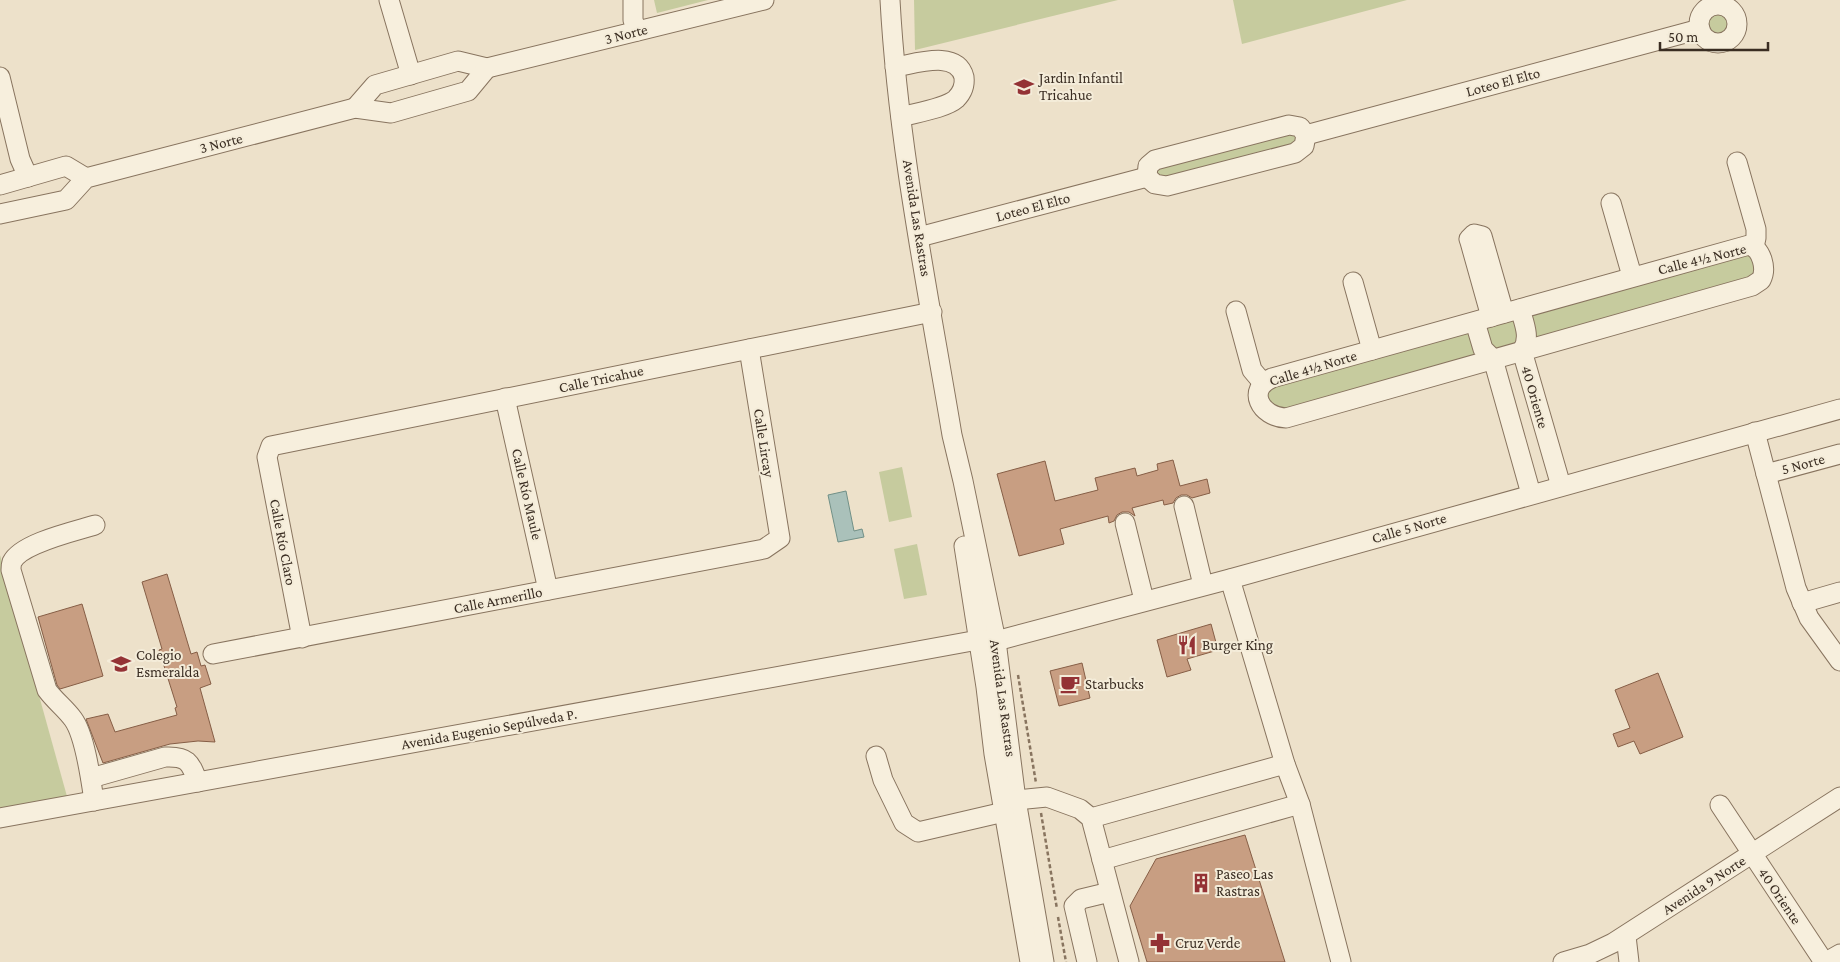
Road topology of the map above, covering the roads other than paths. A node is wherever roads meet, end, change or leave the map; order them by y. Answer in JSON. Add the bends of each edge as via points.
{"nodes":[{"id":1,"x":385,"y":0,"type":"edge"},
{"id":2,"x":633,"y":0,"type":"edge"},
{"id":3,"x":764,"y":0,"type":"edge"},
{"id":4,"x":890,"y":0,"type":"edge"},
{"id":5,"x":1700,"y":29,"type":"dead end"},
{"id":6,"x":638,"y":32,"type":"junction"},
{"id":7,"x":894,"y":67,"type":"junction"},
{"id":8,"x":487,"y":68,"type":"junction"},
{"id":9,"x":410,"y":75,"type":"junction"},
{"id":10,"x":0,"y":77,"type":"edge"},
{"id":11,"x":355,"y":108,"type":"junction"},
{"id":12,"x":901,"y":117,"type":"junction"},
{"id":13,"x":1306,"y":135,"type":"junction"},
{"id":14,"x":1737,"y":162,"type":"dead end"},
{"id":15,"x":28,"y":177,"type":"junction"},
{"id":16,"x":1147,"y":177,"type":"junction"},
{"id":17,"x":86,"y":178,"type":"junction"},
{"id":18,"x":0,"y":185,"type":"edge"},
{"id":19,"x":1611,"y":203,"type":"dead end"},
{"id":20,"x":0,"y":214,"type":"edge"},
{"id":21,"x":920,"y":237,"type":"junction"},
{"id":22,"x":1754,"y":247,"type":"junction"},
{"id":23,"x":1632,"y":276,"type":"junction"},
{"id":24,"x":1354,"y":282,"type":"dead end"},
{"id":25,"x":1236,"y":310,"type":"dead end"},
{"id":26,"x":932,"y":312,"type":"junction"},
{"id":27,"x":1497,"y":316,"type":"junction"},
{"id":28,"x":749,"y":349,"type":"junction"},
{"id":29,"x":1372,"y":350,"type":"junction"},
{"id":30,"x":1522,"y":351,"type":"junction"},
{"id":31,"x":1493,"y":359,"type":"junction"},
{"id":32,"x":1263,"y":383,"type":"junction"},
{"id":33,"x":505,"y":398,"type":"junction"},
{"id":34,"x":1840,"y":409,"type":"edge"},
{"id":35,"x":1755,"y":432,"type":"junction"},
{"id":36,"x":271,"y":446,"type":"joint"},
{"id":37,"x":1840,"y":454,"type":"edge"},
{"id":38,"x":1766,"y":474,"type":"junction"},
{"id":39,"x":1561,"y":486,"type":"junction"},
{"id":40,"x":1531,"y":494,"type":"junction"},
{"id":41,"x":1184,"y":506,"type":"dead end"},
{"id":42,"x":1125,"y":523,"type":"dead end"},
{"id":43,"x":95,"y":525,"type":"dead end"},
{"id":44,"x":780,"y":538,"type":"joint"},
{"id":45,"x":1230,"y":579,"type":"junction"},
{"id":46,"x":1203,"y":585,"type":"junction"},
{"id":47,"x":548,"y":590,"type":"junction"},
{"id":48,"x":1840,"y":592,"type":"edge"},
{"id":49,"x":1144,"y":600,"type":"junction"},
{"id":50,"x":1802,"y":602,"type":"junction"},
{"id":51,"x":302,"y":638,"type":"junction"},
{"id":52,"x":987,"y":641,"type":"junction"},
{"id":53,"x":212,"y":654,"type":"dead end"},
{"id":54,"x":1840,"y":661,"type":"edge"},
{"id":55,"x":876,"y":756,"type":"dead end"},
{"id":56,"x":1284,"y":764,"type":"junction"},
{"id":57,"x":90,"y":778,"type":"junction"},
{"id":58,"x":198,"y":782,"type":"junction"},
{"id":59,"x":1840,"y":797,"type":"edge"},
{"id":60,"x":94,"y":801,"type":"junction"},
{"id":61,"x":1300,"y":804,"type":"junction"},
{"id":62,"x":1720,"y":805,"type":"dead end"},
{"id":63,"x":1010,"y":806,"type":"junction"},
{"id":64,"x":0,"y":818,"type":"edge"},
{"id":65,"x":1091,"y":818,"type":"junction"},
{"id":66,"x":1752,"y":854,"type":"junction"},
{"id":67,"x":1102,"y":860,"type":"junction"},
{"id":68,"x":1110,"y":892,"type":"junction"},
{"id":69,"x":1626,"y":936,"type":"junction"},
{"id":70,"x":1840,"y":954,"type":"edge"},
{"id":71,"x":1030,"y":962,"type":"edge"},
{"id":72,"x":1044,"y":962,"type":"edge"},
{"id":73,"x":1087,"y":962,"type":"edge"},
{"id":74,"x":1129,"y":962,"type":"edge"},
{"id":75,"x":1341,"y":962,"type":"edge"},
{"id":76,"x":1563,"y":962,"type":"edge"},
{"id":77,"x":1629,"y":962,"type":"edge"},
{"id":78,"x":1825,"y":962,"type":"edge"}],
"edges":[{"from":1,"to":9,"type":"street"},
{"from":2,"to":6,"type":"street","via":[[633,20]]},
{"from":3,"to":6,"type":"street","name":"3 Norte"},
{"from":4,"to":7,"type":"street","name":"Avenida Las Rastras"},
{"from":5,"to":13,"type":"street","name":"Loteo El Elto"},
{"from":6,"to":8,"type":"street","name":"3 Norte"},
{"from":7,"to":12,"type":"street","name":"Avenida Las Rastras"},
{"from":7,"to":12,"type":"street","via":[[942,59],[955,63],[964,80],[963,90],[956,99]]},
{"from":8,"to":9,"type":"street","name":"3 Norte","via":[[458,61]]},
{"from":8,"to":11,"type":"street","name":"3 Norte","via":[[468,91],[391,113]]},
{"from":9,"to":11,"type":"street","name":"3 Norte","via":[[375,85]]},
{"from":10,"to":15,"type":"street","via":[[20,159]]},
{"from":11,"to":17,"type":"street","name":"3 Norte"},
{"from":12,"to":21,"type":"street","name":"Avenida Las Rastras"},
{"from":13,"to":16,"type":"street","via":[[1304,146],[1298,151],[1258,162],[1167,186],[1154,184]]},
{"from":13,"to":16,"type":"street","via":[[1300,127],[1289,125],[1155,160],[1148,166]]},
{"from":14,"to":22,"type":"street","via":[[1756,229]]},
{"from":15,"to":17,"type":"street","via":[[66,166]]},
{"from":15,"to":18,"type":"street"},
{"from":16,"to":21,"type":"street","name":"Loteo El Elto"},
{"from":17,"to":20,"type":"street","via":[[66,200]]},
{"from":19,"to":23,"type":"street"},
{"from":21,"to":26,"type":"street","name":"Avenida Las Rastras"},
{"from":22,"to":23,"type":"street","name":"Calle 4½ Norte","via":[[1744,246]]},
{"from":22,"to":30,"type":"street","name":"Calle 4½ Norte","via":[[1764,270],[1757,284]]},
{"from":23,"to":27,"type":"street","name":"Calle 4½ Norte"},
{"from":24,"to":29,"type":"street"},
{"from":25,"to":32,"type":"street","via":[[1250,364]]},
{"from":26,"to":28,"type":"street","name":"Calle Tricahue"},
{"from":26,"to":52,"type":"street","name":"Avenida Las Rastras","via":[[952,435],[963,481]]},
{"from":27,"to":29,"type":"street","name":"Calle 4½ Norte"},
{"from":27,"to":30,"type":"street","name":"40 Oriente","via":[[1527,337]]},
{"from":27,"to":31,"type":"street","name":"40 Oriente","via":[[1483,349]]},
{"from":28,"to":33,"type":"street","name":"Calle Tricahue"},
{"from":28,"to":44,"type":"street","name":"Calle Lircay"},
{"from":29,"to":32,"type":"street","name":"Calle 4½ Norte"},
{"from":30,"to":31,"type":"street","name":"Calle 4½ Norte"},
{"from":30,"to":39,"type":"street","name":"40 Oriente"},
{"from":31,"to":32,"type":"street","name":"Calle 4½ Norte","via":[[1286,418],[1272,415],[1262,407],[1258,394]]},
{"from":31,"to":40,"type":"street","name":"40 Oriente"},
{"from":33,"to":36,"type":"street","name":"Calle Tricahue"},
{"from":33,"to":47,"type":"street","name":"Calle Río Maule"},
{"from":34,"to":35,"type":"street","name":"Calle 5 Norte"},
{"from":35,"to":38,"type":"street"},
{"from":35,"to":39,"type":"street","name":"Calle 5 Norte"},
{"from":36,"to":51,"type":"street","name":"Calle Río Claro","via":[[267,457]]},
{"from":37,"to":38,"type":"street","name":"5 Norte"},
{"from":38,"to":50,"type":"street"},
{"from":39,"to":40,"type":"street","name":"Calle 5 Norte"},
{"from":40,"to":45,"type":"street","name":"Calle 5 Norte"},
{"from":41,"to":46,"type":"street"},
{"from":42,"to":49,"type":"street"},
{"from":43,"to":57,"type":"street","via":[[31,546],[19,554],[11,570],[47,690],[74,719]]},
{"from":44,"to":47,"type":"street","name":"Calle Armerillo","via":[[764,549]]},
{"from":45,"to":46,"type":"street","name":"Calle 5 Norte"},
{"from":45,"to":56,"type":"street"},
{"from":46,"to":49,"type":"street","name":"Calle 5 Norte"},
{"from":47,"to":51,"type":"street","name":"Calle Armerillo"},
{"from":48,"to":50,"type":"street"},
{"from":49,"to":52,"type":"street","name":"Calle 5 Norte"},
{"from":50,"to":54,"type":"street","via":[[1818,632]]},
{"from":51,"to":53,"type":"street","name":"Calle Armerillo"},
{"from":52,"to":58,"type":"street","name":"Avenida Eugenio Sepúlveda P."},
{"from":52,"to":63,"type":"street","name":"Avenida Las Rastras"},
{"from":55,"to":63,"type":"street","via":[[904,823],[918,832]]},
{"from":56,"to":61,"type":"street"},
{"from":56,"to":65,"type":"street"},
{"from":57,"to":58,"type":"street","via":[[176,756],[189,762]]},
{"from":57,"to":60,"type":"street"},
{"from":58,"to":60,"type":"street","name":"Avenida Eugenio Sepúlveda P."},
{"from":59,"to":66,"type":"street","name":"Avenida 9 Norte"},
{"from":60,"to":64,"type":"street","name":"Avenida Eugenio Sepúlveda P."},
{"from":61,"to":67,"type":"street"},
{"from":61,"to":75,"type":"street"},
{"from":62,"to":66,"type":"street","name":"40 Oriente"},
{"from":63,"to":65,"type":"street","via":[[1047,797],[1080,809]]},
{"from":63,"to":71,"type":"street","name":"Avenida Las Rastras"},
{"from":63,"to":72,"type":"street","name":"Avenida Las Rastras"},
{"from":65,"to":67,"type":"street"},
{"from":66,"to":69,"type":"street","name":"Avenida 9 Norte"},
{"from":66,"to":78,"type":"street","name":"40 Oriente"},
{"from":67,"to":68,"type":"street"},
{"from":68,"to":73,"type":"street","via":[[1081,899],[1074,906]]},
{"from":68,"to":74,"type":"street"},
{"from":69,"to":76,"type":"street","name":"Avenida 9 Norte","via":[[1601,950]]},
{"from":69,"to":77,"type":"street"},
{"from":70,"to":78,"type":"street"}]}
